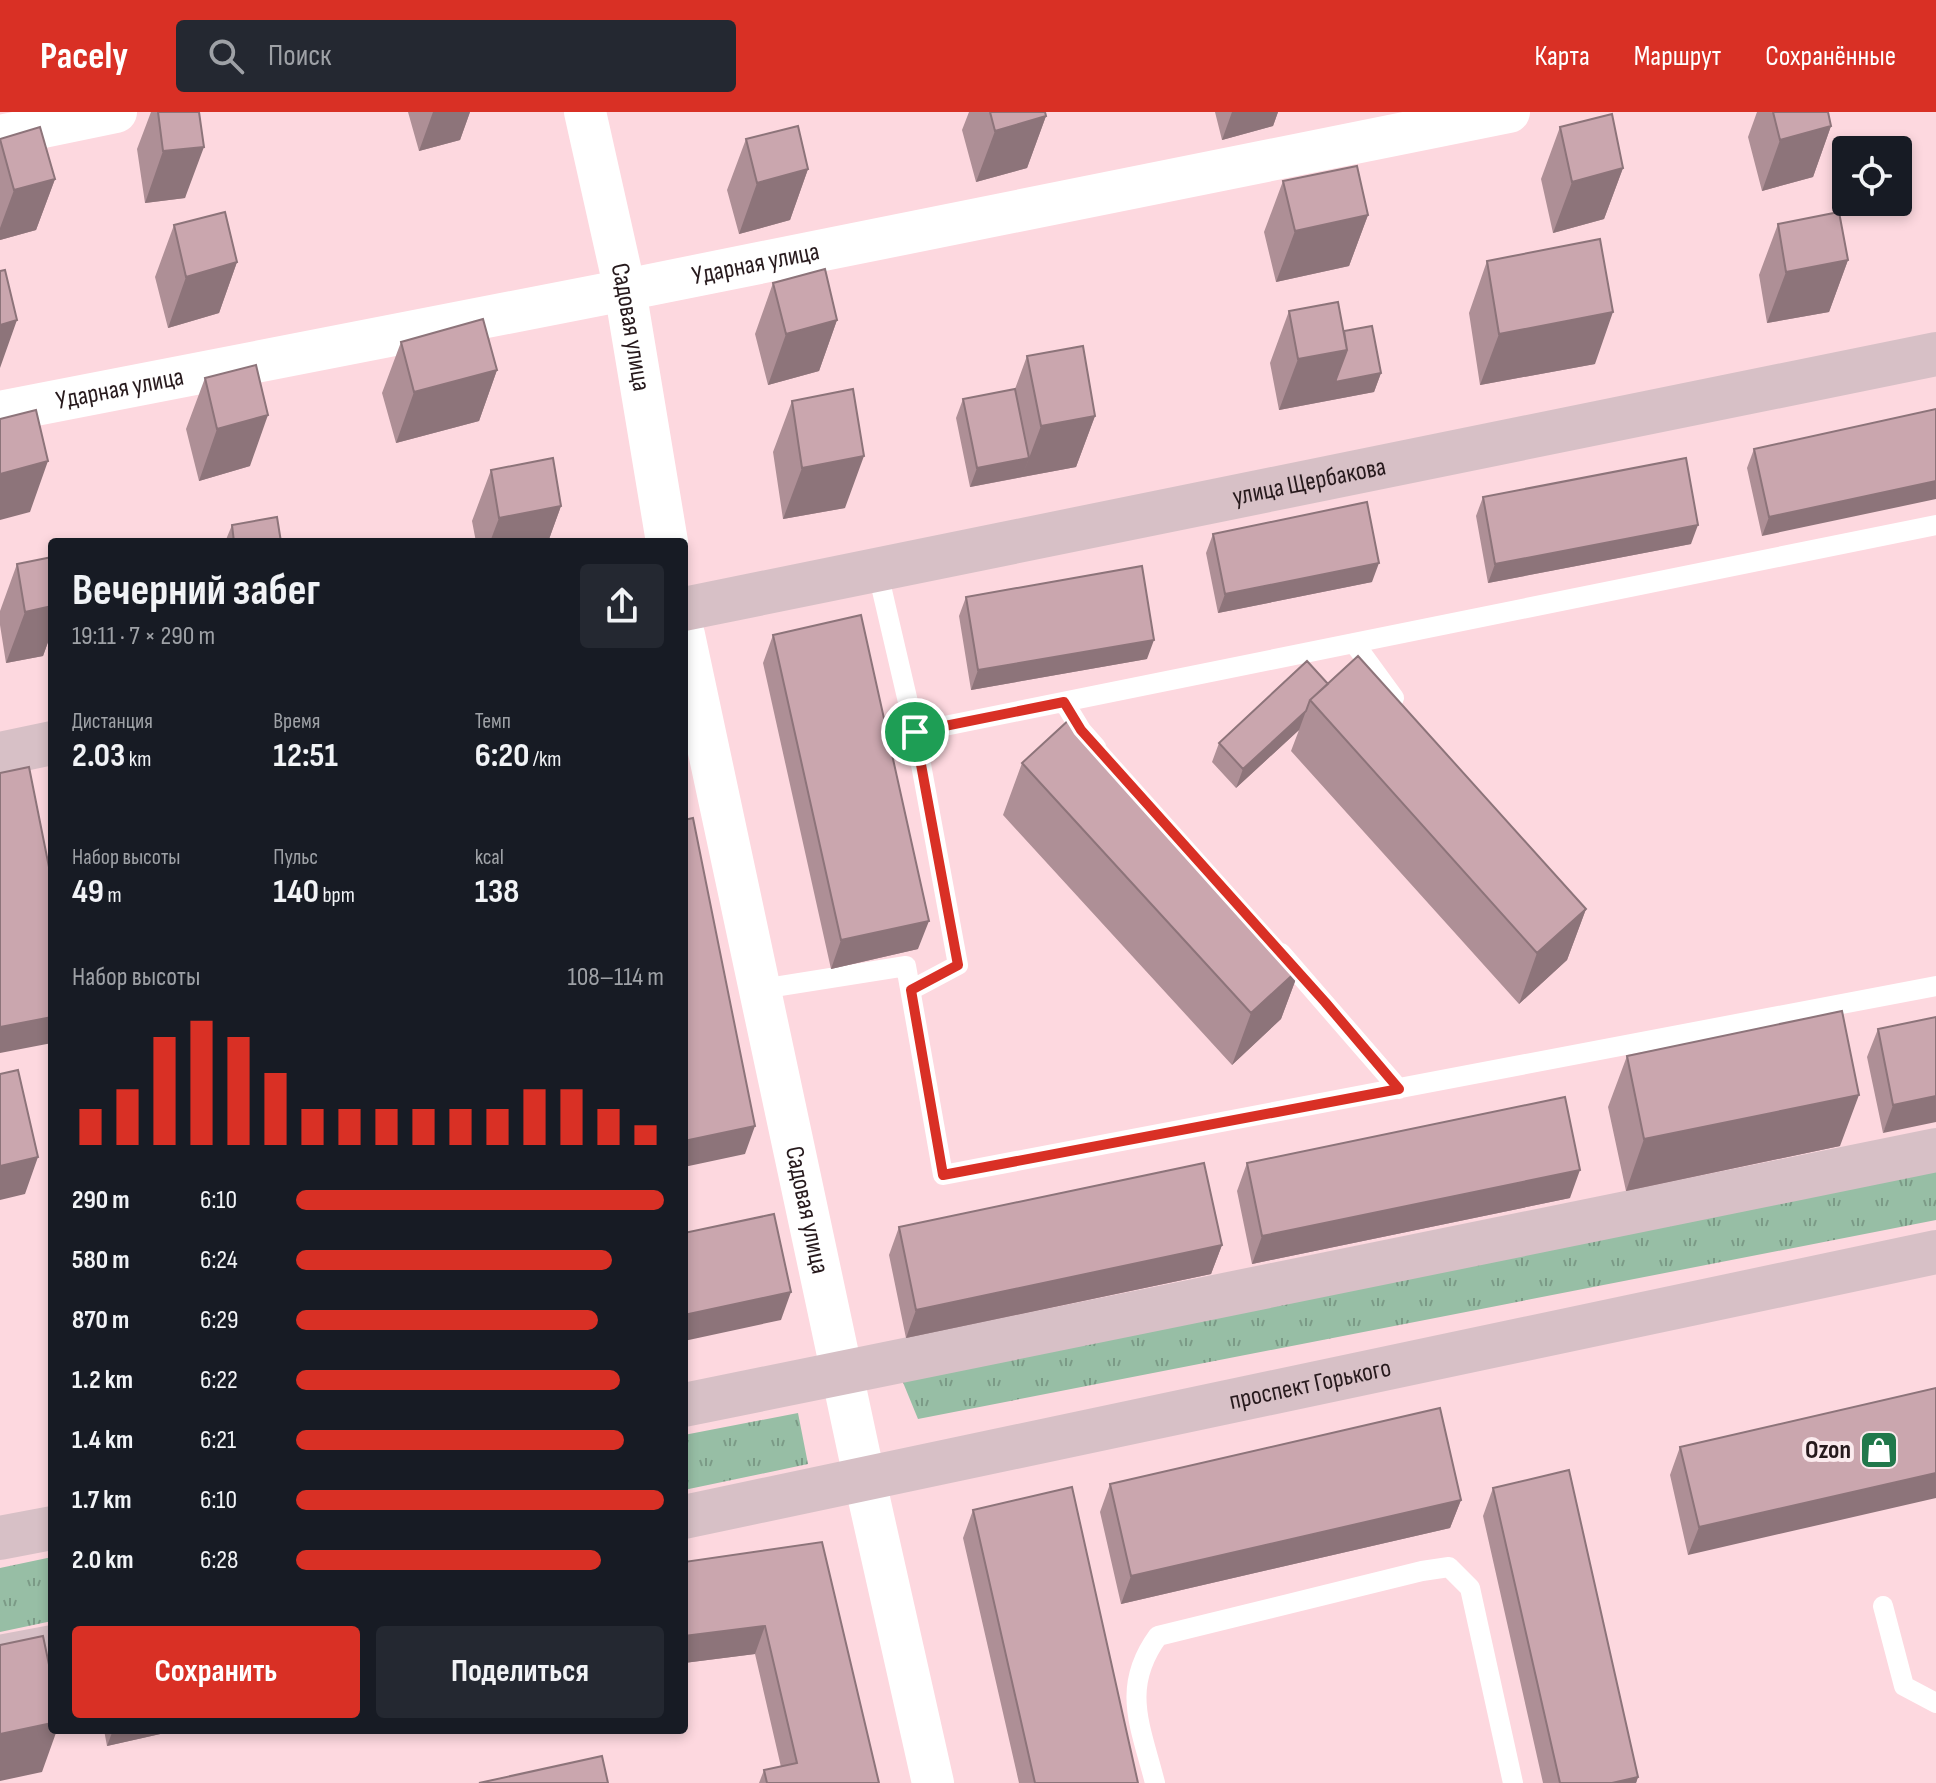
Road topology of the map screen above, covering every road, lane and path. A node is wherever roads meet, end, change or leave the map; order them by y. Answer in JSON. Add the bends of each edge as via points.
{"nodes":[{"id":1,"x":116,"y":112,"type":"edge"},
{"id":2,"x":585,"y":112,"type":"edge"},
{"id":3,"x":1509,"y":112,"type":"edge"},
{"id":4,"x":0,"y":136,"type":"edge"},
{"id":5,"x":625,"y":290,"type":"junction"},
{"id":6,"x":1936,"y":354,"type":"edge"},
{"id":7,"x":0,"y":412,"type":"edge"},
{"id":8,"x":1936,"y":525,"type":"edge"},
{"id":9,"x":666,"y":538,"type":"edge"},
{"id":10,"x":877,"y":569,"type":"junction"},
{"id":11,"x":688,"y":608,"type":"edge"},
{"id":12,"x":1354,"y":643,"type":"junction"},
{"id":13,"x":688,"y":653,"type":"edge"},
{"id":14,"x":1064,"y":702,"type":"junction"},
{"id":15,"x":1403,"y":707,"type":"edge"},
{"id":16,"x":915,"y":732,"type":"junction"},
{"id":17,"x":48,"y":744,"type":"edge"},
{"id":18,"x":0,"y":754,"type":"edge"},
{"id":19,"x":1113,"y":765,"type":"edge"},
{"id":20,"x":1272,"y":943,"type":"edge"},
{"id":21,"x":1936,"y":986,"type":"edge"},
{"id":22,"x":761,"y":989,"type":"junction"},
{"id":23,"x":911,"y":990,"type":"junction"},
{"id":24,"x":1399,"y":1089,"type":"junction"},
{"id":25,"x":1936,"y":1150,"type":"edge"},
{"id":26,"x":1936,"y":1252,"type":"edge"},
{"id":27,"x":843,"y":1374,"type":"junction"},
{"id":28,"x":688,"y":1404,"type":"edge"},
{"id":29,"x":865,"y":1481,"type":"junction"},
{"id":30,"x":688,"y":1516,"type":"edge"},
{"id":31,"x":48,"y":1529,"type":"edge"},
{"id":32,"x":0,"y":1538,"type":"edge"},
{"id":33,"x":1883,"y":1606,"type":"dead end"},
{"id":34,"x":48,"y":1648,"type":"edge"},
{"id":35,"x":0,"y":1657,"type":"edge"},
{"id":36,"x":1936,"y":1703,"type":"edge"},
{"id":37,"x":933,"y":1783,"type":"edge"},
{"id":38,"x":1155,"y":1783,"type":"edge"},
{"id":39,"x":1513,"y":1783,"type":"edge"}],
"edges":[{"from":1,"to":4,"type":"street"},
{"from":2,"to":5,"type":"street","name":"Садовая улица"},
{"from":3,"to":5,"type":"street","name":"Ударная улица"},
{"from":5,"to":7,"type":"street","name":"Ударная улица"},
{"from":5,"to":9,"type":"street","name":"Садовая улица"},
{"from":6,"to":10,"type":"street","name":"улица Щербакова"},
{"from":8,"to":12,"type":"lane"},
{"from":10,"to":11,"type":"street","name":"улица Щербакова"},
{"from":10,"to":16,"type":"lane"},
{"from":12,"to":14,"type":"lane"},
{"from":12,"to":15,"type":"lane"},
{"from":13,"to":22,"type":"street","name":"Садовая улица"},
{"from":14,"to":16,"type":"lane"},
{"from":14,"to":19,"type":"lane"},
{"from":16,"to":23,"type":"lane","via":[[958,965]]},
{"from":17,"to":18,"type":"street"},
{"from":20,"to":24,"type":"lane"},
{"from":21,"to":24,"type":"lane"},
{"from":22,"to":23,"type":"lane","via":[[906,966]]},
{"from":22,"to":27,"type":"street","name":"Садовая улица"},
{"from":23,"to":24,"type":"lane","via":[[943,1175]]},
{"from":25,"to":27,"type":"street"},
{"from":26,"to":29,"type":"street","name":"проспект Горького"},
{"from":27,"to":28,"type":"street"},
{"from":27,"to":29,"type":"street","name":"Садовая улица"},
{"from":29,"to":30,"type":"street","name":"проспект Горького"},
{"from":29,"to":37,"type":"street","name":"Садовая улица"},
{"from":31,"to":32,"type":"street"},
{"from":33,"to":36,"type":"lane","via":[[1904,1686]]},
{"from":34,"to":35,"type":"street"},
{"from":38,"to":39,"type":"lane","via":[[1135,1706],[1137,1676],[1158,1636],[1449,1567],[1470,1588]]}]}
